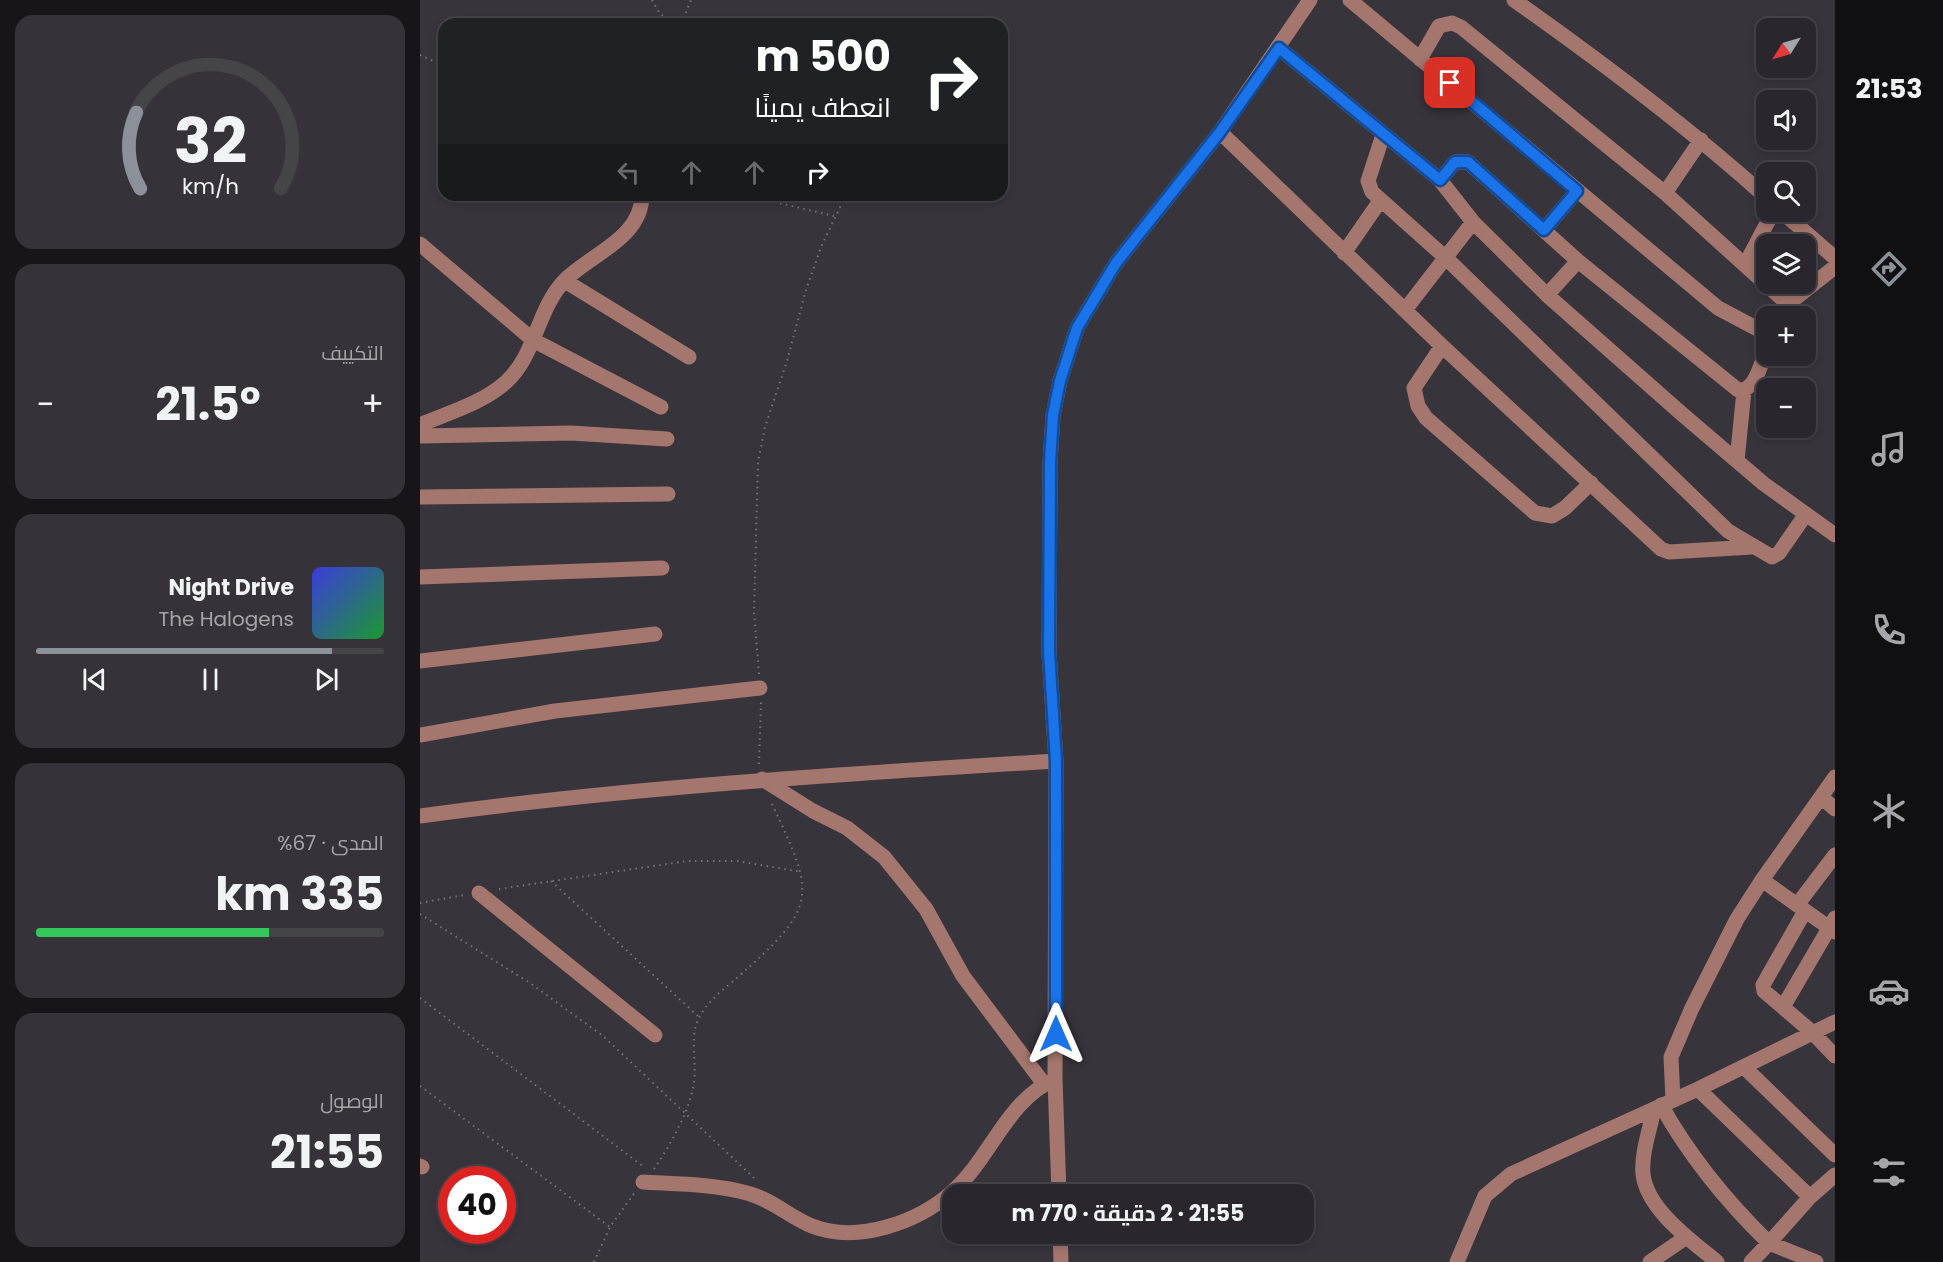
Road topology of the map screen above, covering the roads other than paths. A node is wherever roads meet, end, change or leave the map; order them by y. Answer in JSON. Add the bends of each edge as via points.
{"nodes":[{"id":1,"x":1310,"y":0,"type":"edge"},
{"id":2,"x":1350,"y":0,"type":"edge"},
{"id":3,"x":1514,"y":0,"type":"edge"},
{"id":4,"x":1279,"y":48,"type":"junction"},
{"id":5,"x":1420,"y":59,"type":"junction"},
{"id":6,"x":1220,"y":132,"type":"junction"},
{"id":7,"x":1383,"y":135,"type":"junction"},
{"id":8,"x":1701,"y":140,"type":"junction"},
{"id":9,"x":1440,"y":180,"type":"junction"},
{"id":10,"x":1756,"y":188,"type":"edge"},
{"id":11,"x":1577,"y":191,"type":"junction"},
{"id":12,"x":1665,"y":193,"type":"junction"},
{"id":13,"x":642,"y":201,"type":"edge"},
{"id":14,"x":1380,"y":201,"type":"junction"},
{"id":15,"x":1473,"y":222,"type":"junction"},
{"id":16,"x":1768,"y":222,"type":"edge"},
{"id":17,"x":1794,"y":222,"type":"edge"},
{"id":18,"x":1544,"y":230,"type":"junction"},
{"id":19,"x":420,"y":244,"type":"edge"},
{"id":20,"x":1344,"y":253,"type":"junction"},
{"id":21,"x":1446,"y":258,"type":"junction"},
{"id":22,"x":1835,"y":258,"type":"edge"},
{"id":23,"x":1578,"y":261,"type":"junction"},
{"id":24,"x":1745,"y":265,"type":"junction"},
{"id":25,"x":1835,"y":267,"type":"edge"},
{"id":26,"x":565,"y":281,"type":"junction"},
{"id":27,"x":1547,"y":295,"type":"junction"},
{"id":28,"x":1781,"y":306,"type":"edge"},
{"id":29,"x":1790,"y":306,"type":"edge"},
{"id":30,"x":1405,"y":310,"type":"junction"},
{"id":31,"x":1756,"y":328,"type":"edge"},
{"id":32,"x":532,"y":340,"type":"junction"},
{"id":33,"x":1442,"y":346,"type":"junction"},
{"id":34,"x":689,"y":357,"type":"dead end"},
{"id":35,"x":1760,"y":366,"type":"edge"},
{"id":36,"x":1744,"y":391,"type":"junction"},
{"id":37,"x":662,"y":407,"type":"dead end"},
{"id":38,"x":420,"y":425,"type":"edge"},
{"id":39,"x":420,"y":436,"type":"edge"},
{"id":40,"x":667,"y":439,"type":"dead end"},
{"id":41,"x":1737,"y":461,"type":"junction"},
{"id":42,"x":1591,"y":483,"type":"junction"},
{"id":43,"x":668,"y":495,"type":"dead end"},
{"id":44,"x":420,"y":497,"type":"edge"},
{"id":45,"x":1806,"y":514,"type":"junction"},
{"id":46,"x":1835,"y":534,"type":"edge"},
{"id":47,"x":1752,"y":547,"type":"junction"},
{"id":48,"x":662,"y":568,"type":"dead end"},
{"id":49,"x":420,"y":577,"type":"edge"},
{"id":50,"x":655,"y":633,"type":"dead end"},
{"id":51,"x":420,"y":661,"type":"edge"},
{"id":52,"x":760,"y":688,"type":"road end"},
{"id":53,"x":420,"y":735,"type":"edge"},
{"id":54,"x":1056,"y":761,"type":"junction"},
{"id":55,"x":1835,"y":777,"type":"edge"},
{"id":56,"x":762,"y":779,"type":"junction"},
{"id":57,"x":1821,"y":797,"type":"junction"},
{"id":58,"x":1835,"y":809,"type":"edge"},
{"id":59,"x":420,"y":816,"type":"edge"},
{"id":60,"x":1835,"y":855,"type":"edge"},
{"id":61,"x":1762,"y":880,"type":"junction"},
{"id":62,"x":479,"y":893,"type":"road end"},
{"id":63,"x":1801,"y":908,"type":"junction"},
{"id":64,"x":1833,"y":926,"type":"edge"},
{"id":65,"x":1783,"y":1007,"type":"junction"},
{"id":66,"x":1835,"y":1022,"type":"edge"},
{"id":67,"x":1813,"y":1033,"type":"junction"},
{"id":68,"x":655,"y":1035,"type":"dead end"},
{"id":69,"x":1835,"y":1056,"type":"edge"},
{"id":70,"x":1744,"y":1067,"type":"junction"},
{"id":71,"x":1050,"y":1081,"type":"junction"},
{"id":72,"x":1698,"y":1089,"type":"junction"},
{"id":73,"x":1662,"y":1105,"type":"junction"},
{"id":74,"x":1835,"y":1155,"type":"edge"},
{"id":75,"x":1835,"y":1175,"type":"edge"},
{"id":76,"x":643,"y":1182,"type":"road end"},
{"id":77,"x":1058,"y":1184,"type":"edge"},
{"id":78,"x":1810,"y":1197,"type":"junction"},
{"id":79,"x":1685,"y":1238,"type":"junction"},
{"id":80,"x":1769,"y":1243,"type":"junction"},
{"id":81,"x":1060,"y":1244,"type":"edge"},
{"id":82,"x":1061,"y":1262,"type":"edge"},
{"id":83,"x":1456,"y":1262,"type":"edge"},
{"id":84,"x":1650,"y":1262,"type":"edge"},
{"id":85,"x":1717,"y":1262,"type":"edge"},
{"id":86,"x":1751,"y":1262,"type":"edge"},
{"id":87,"x":1816,"y":1262,"type":"edge"}],
"edges":[{"from":1,"to":4,"type":"street"},
{"from":2,"to":5,"type":"street"},
{"from":3,"to":8,"type":"street"},
{"from":4,"to":6,"type":"street"},
{"from":4,"to":7,"type":"street"},
{"from":5,"to":11,"type":"street"},
{"from":5,"to":12,"type":"street","via":[[1439,26],[1452,22]]},
{"from":6,"to":20,"type":"street"},
{"from":6,"to":54,"type":"street","via":[[1116,263],[1077,328],[1060,381],[1050,463],[1049,652]]},
{"from":7,"to":9,"type":"street"},
{"from":7,"to":14,"type":"street","via":[[1368,181]]},
{"from":8,"to":10,"type":"street"},
{"from":8,"to":12,"type":"street"},
{"from":9,"to":15,"type":"street"},
{"from":9,"to":18,"type":"street","via":[[1455,162],[1468,162]]},
{"from":11,"to":18,"type":"street"},
{"from":11,"to":31,"type":"street","via":[[1718,308]]},
{"from":12,"to":24,"type":"street"},
{"from":13,"to":26,"type":"street","via":[[626,232]]},
{"from":14,"to":20,"type":"street"},
{"from":14,"to":21,"type":"street"},
{"from":15,"to":21,"type":"street"},
{"from":15,"to":27,"type":"street"},
{"from":16,"to":24,"type":"street"},
{"from":17,"to":22,"type":"street"},
{"from":18,"to":23,"type":"street"},
{"from":19,"to":32,"type":"street"},
{"from":20,"to":30,"type":"street"},
{"from":21,"to":30,"type":"street"},
{"from":21,"to":47,"type":"street","via":[[1728,531]]},
{"from":23,"to":27,"type":"street"},
{"from":23,"to":36,"type":"street"},
{"from":24,"to":28,"type":"street"},
{"from":25,"to":29,"type":"street"},
{"from":26,"to":32,"type":"street"},
{"from":26,"to":34,"type":"street"},
{"from":27,"to":41,"type":"street"},
{"from":30,"to":33,"type":"street"},
{"from":32,"to":37,"type":"street"},
{"from":32,"to":38,"type":"street","via":[[520,367],[505,383]]},
{"from":33,"to":42,"type":"street"},
{"from":33,"to":42,"type":"street","via":[[1414,388],[1426,418],[1535,513],[1552,516]]},
{"from":35,"to":36,"type":"street","via":[[1751,387]]},
{"from":36,"to":41,"type":"street"},
{"from":39,"to":40,"type":"street","via":[[571,433]]},
{"from":41,"to":45,"type":"street"},
{"from":42,"to":47,"type":"street","via":[[1661,549],[1669,552]]},
{"from":43,"to":44,"type":"street"},
{"from":45,"to":46,"type":"street"},
{"from":45,"to":47,"type":"street","via":[[1775,556]]},
{"from":48,"to":49,"type":"street"},
{"from":50,"to":51,"type":"street"},
{"from":52,"to":53,"type":"street","via":[[555,711]]},
{"from":54,"to":56,"type":"street"},
{"from":54,"to":71,"type":"street"},
{"from":55,"to":57,"type":"street"},
{"from":56,"to":59,"type":"street"},
{"from":56,"to":71,"type":"street","via":[[848,828],[884,857],[926,909],[963,976]]},
{"from":57,"to":58,"type":"street"},
{"from":57,"to":61,"type":"street"},
{"from":60,"to":63,"type":"street"},
{"from":61,"to":63,"type":"street"},
{"from":61,"to":73,"type":"street","via":[[1692,1008],[1671,1057]]},
{"from":62,"to":68,"type":"street"},
{"from":63,"to":64,"type":"street"},
{"from":63,"to":65,"type":"street","via":[[1763,985],[1766,994]]},
{"from":64,"to":65,"type":"street"},
{"from":65,"to":67,"type":"street"},
{"from":66,"to":67,"type":"street"},
{"from":67,"to":69,"type":"street"},
{"from":67,"to":70,"type":"street"},
{"from":70,"to":72,"type":"street"},
{"from":70,"to":74,"type":"street"},
{"from":71,"to":76,"type":"street","via":[[1019,1105],[981,1161],[955,1190],[936,1206],[888,1226],[856,1231],[822,1228],[750,1193]]},
{"from":71,"to":77,"type":"street"},
{"from":72,"to":73,"type":"street"},
{"from":72,"to":78,"type":"street"},
{"from":73,"to":79,"type":"street","via":[[1643,1172],[1645,1183],[1661,1209]]},
{"from":73,"to":80,"type":"street","via":[[1704,1170]]},
{"from":73,"to":83,"type":"street","via":[[1511,1174],[1495,1185],[1485,1196]]},
{"from":75,"to":78,"type":"street"},
{"from":78,"to":80,"type":"street"},
{"from":79,"to":84,"type":"street"},
{"from":79,"to":85,"type":"street"},
{"from":80,"to":86,"type":"street"},
{"from":80,"to":87,"type":"street"},
{"from":81,"to":82,"type":"street"}]}
